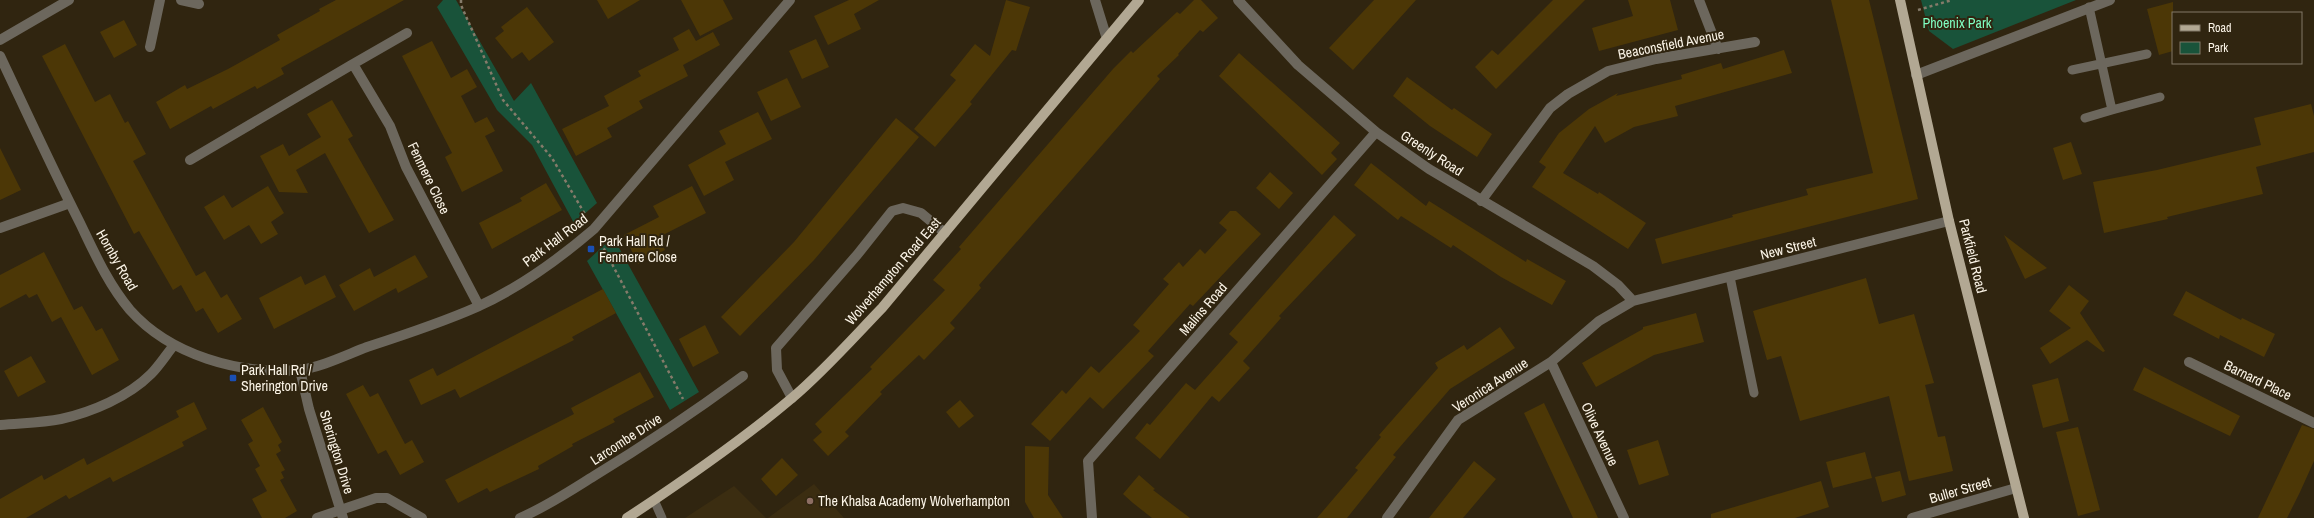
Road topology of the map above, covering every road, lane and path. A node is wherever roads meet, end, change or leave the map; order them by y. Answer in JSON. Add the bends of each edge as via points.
{"nodes":[{"id":1,"x":69,"y":0,"type":"edge"},
{"id":2,"x":160,"y":0,"type":"edge"},
{"id":3,"x":181,"y":0,"type":"edge"},
{"id":4,"x":461,"y":0,"type":"edge"},
{"id":5,"x":790,"y":0,"type":"edge"},
{"id":6,"x":1095,"y":0,"type":"edge"},
{"id":7,"x":1139,"y":0,"type":"edge"},
{"id":8,"x":1238,"y":0,"type":"edge"},
{"id":9,"x":1699,"y":0,"type":"edge"},
{"id":10,"x":1900,"y":0,"type":"edge"},
{"id":11,"x":1952,"y":0,"type":"edge"},
{"id":12,"x":2110,"y":0,"type":"edge"},
{"id":13,"x":1940,"y":2,"type":"edge"},
{"id":14,"x":199,"y":4,"type":"dead end"},
{"id":15,"x":2089,"y":7,"type":"junction"},
{"id":16,"x":1903,"y":14,"type":"junction"},
{"id":17,"x":407,"y":33,"type":"dead end"},
{"id":18,"x":1107,"y":39,"type":"junction"},
{"id":19,"x":0,"y":40,"type":"edge"},
{"id":20,"x":1755,"y":42,"type":"dead end"},
{"id":21,"x":150,"y":47,"type":"dead end"},
{"id":22,"x":1718,"y":49,"type":"junction"},
{"id":23,"x":2147,"y":54,"type":"dead end"},
{"id":24,"x":0,"y":56,"type":"edge"},
{"id":25,"x":2102,"y":63,"type":"junction"},
{"id":26,"x":353,"y":64,"type":"junction"},
{"id":27,"x":2072,"y":70,"type":"dead end"},
{"id":28,"x":1916,"y":75,"type":"junction"},
{"id":29,"x":2160,"y":97,"type":"dead end"},
{"id":30,"x":2112,"y":110,"type":"junction"},
{"id":31,"x":2085,"y":118,"type":"dead end"},
{"id":32,"x":1376,"y":132,"type":"junction"},
{"id":33,"x":190,"y":160,"type":"dead end"},
{"id":34,"x":1481,"y":201,"type":"junction"},
{"id":35,"x":70,"y":203,"type":"junction"},
{"id":36,"x":1949,"y":221,"type":"junction"},
{"id":37,"x":0,"y":228,"type":"edge"},
{"id":38,"x":594,"y":229,"type":"junction"},
{"id":39,"x":945,"y":234,"type":"junction"},
{"id":40,"x":1730,"y":277,"type":"junction"},
{"id":41,"x":1633,"y":301,"type":"junction"},
{"id":42,"x":478,"y":306,"type":"junction"},
{"id":43,"x":174,"y":345,"type":"junction"},
{"id":44,"x":1551,"y":362,"type":"junction"},
{"id":45,"x":2189,"y":362,"type":"dead end"},
{"id":46,"x":300,"y":370,"type":"junction"},
{"id":47,"x":742,"y":376,"type":"dead end"},
{"id":48,"x":1754,"y":393,"type":"dead end"},
{"id":49,"x":792,"y":398,"type":"junction"},
{"id":50,"x":691,"y":414,"type":"junction"},
{"id":51,"x":2314,"y":423,"type":"edge"},
{"id":52,"x":0,"y":425,"type":"edge"},
{"id":53,"x":2016,"y":488,"type":"junction"},
{"id":54,"x":654,"y":500,"type":"junction"},
{"id":55,"x":341,"y":513,"type":"edge"},
{"id":56,"x":317,"y":518,"type":"edge"},
{"id":57,"x":422,"y":518,"type":"edge"},
{"id":58,"x":520,"y":518,"type":"edge"},
{"id":59,"x":627,"y":518,"type":"edge"},
{"id":60,"x":662,"y":518,"type":"edge"},
{"id":61,"x":1092,"y":518,"type":"edge"},
{"id":62,"x":1387,"y":518,"type":"edge"},
{"id":63,"x":1624,"y":518,"type":"edge"},
{"id":64,"x":1912,"y":518,"type":"edge"},
{"id":65,"x":2024,"y":518,"type":"edge"}],
"edges":[{"from":1,"to":19,"type":"street"},
{"from":2,"to":21,"type":"street"},
{"from":3,"to":14,"type":"street"},
{"from":4,"to":38,"type":"path","via":[[460,5],[503,100],[552,158]]},
{"from":5,"to":38,"type":"street","name":"Park Hall Road"},
{"from":6,"to":18,"type":"street"},
{"from":7,"to":18,"type":"main road","name":"Wolverhampton Road East"},
{"from":8,"to":32,"type":"street","name":"Greenly Road","via":[[1298,66]]},
{"from":9,"to":22,"type":"street"},
{"from":10,"to":16,"type":"main road","name":"Parkfield Road"},
{"from":11,"to":13,"type":"path"},
{"from":12,"to":15,"type":"street"},
{"from":13,"to":16,"type":"path"},
{"from":15,"to":25,"type":"lane"},
{"from":15,"to":28,"type":"street"},
{"from":16,"to":28,"type":"main road","name":"Parkfield Road"},
{"from":17,"to":26,"type":"street"},
{"from":18,"to":39,"type":"main road","name":"Wolverhampton Road East"},
{"from":20,"to":22,"type":"street","name":"Beaconsfield Avenue"},
{"from":22,"to":34,"type":"street","name":"Beaconsfield Avenue","via":[[1656,59],[1608,71],[1568,94],[1550,108]]},
{"from":23,"to":25,"type":"lane"},
{"from":24,"to":35,"type":"street","name":"Hornby Road"},
{"from":25,"to":27,"type":"lane"},
{"from":25,"to":30,"type":"lane"},
{"from":26,"to":33,"type":"street"},
{"from":26,"to":42,"type":"street","name":"Fenmere Close","via":[[390,126],[406,167]]},
{"from":28,"to":36,"type":"main road","name":"Parkfield Road"},
{"from":29,"to":30,"type":"lane"},
{"from":30,"to":31,"type":"lane"},
{"from":32,"to":34,"type":"street","name":"Greenly Road","via":[[1429,170]]},
{"from":32,"to":61,"type":"street","name":"Malins Road","via":[[1088,462]]},
{"from":34,"to":41,"type":"street","name":"Greenly Road","via":[[1593,266],[1618,285]]},
{"from":35,"to":37,"type":"street"},
{"from":35,"to":43,"type":"street","name":"Hornby Road","via":[[103,270],[130,309]]},
{"from":36,"to":40,"type":"street","name":"New Street"},
{"from":36,"to":53,"type":"main road","name":"Parkfield Road"},
{"from":38,"to":42,"type":"street","name":"Park Hall Road","via":[[546,266]]},
{"from":38,"to":50,"type":"path"},
{"from":39,"to":49,"type":"main road","name":"Wolverhampton Road East","via":[[882,308]]},
{"from":39,"to":49,"type":"street","via":[[921,213],[903,208],[892,211],[776,348],[777,370]]},
{"from":40,"to":41,"type":"street","name":"New Street"},
{"from":40,"to":48,"type":"lane"},
{"from":41,"to":44,"type":"street","name":"Veronica Avenue","via":[[1599,321]]},
{"from":42,"to":46,"type":"street","name":"Park Hall Road","via":[[434,324]]},
{"from":43,"to":46,"type":"street","name":"Hornby Road","via":[[215,361],[244,368]]},
{"from":43,"to":52,"type":"street","via":[[151,374],[134,388],[112,400],[60,419]]},
{"from":44,"to":62,"type":"street","name":"Veronica Avenue","via":[[1458,420]]},
{"from":44,"to":63,"type":"street","name":"Olive Avenue"},
{"from":45,"to":51,"type":"street","name":"Barnard Place"},
{"from":46,"to":55,"type":"street","name":"Sherington Drive","via":[[309,409]]},
{"from":47,"to":50,"type":"street","name":"Larcombe Drive"},
{"from":49,"to":54,"type":"main road","name":"Wolverhampton Road East"},
{"from":50,"to":58,"type":"street","name":"Larcombe Drive","via":[[575,488]]},
{"from":53,"to":64,"type":"street","name":"Buller Street"},
{"from":53,"to":65,"type":"main road","name":"Parkfield Road"},
{"from":54,"to":59,"type":"main road","name":"Wolverhampton Road East"},
{"from":54,"to":60,"type":"lane"},
{"from":55,"to":56,"type":"street"},
{"from":55,"to":57,"type":"street","via":[[376,498],[387,498]]}]}
